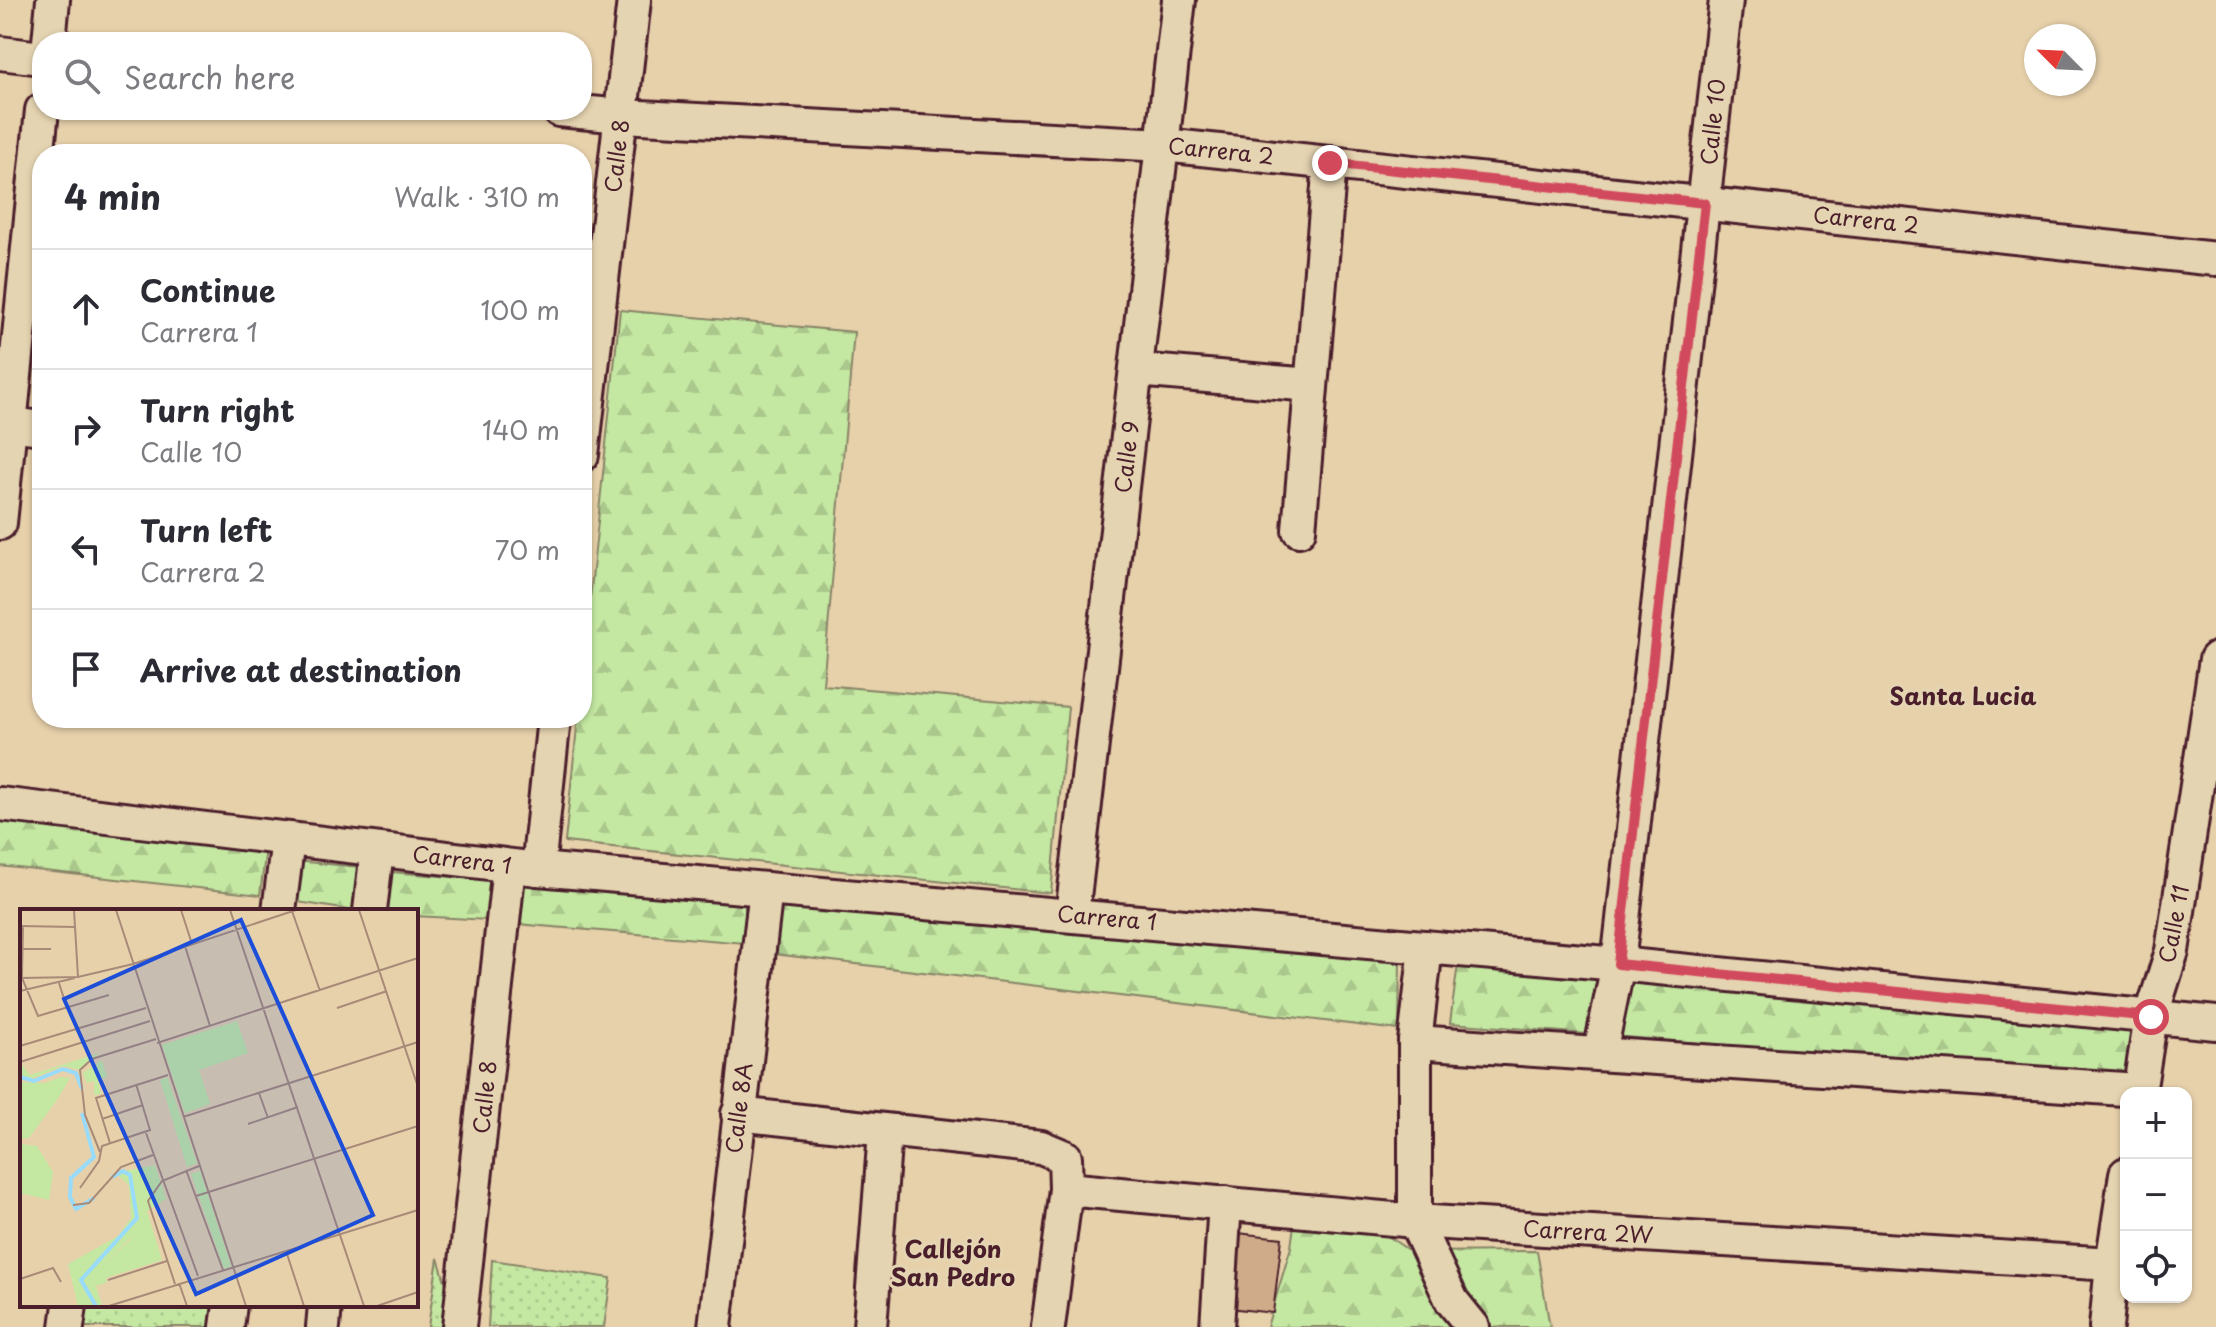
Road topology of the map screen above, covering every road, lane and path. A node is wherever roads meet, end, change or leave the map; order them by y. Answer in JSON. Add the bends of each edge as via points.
{"nodes":[{"id":1,"x":53,"y":0,"type":"edge"},
{"id":2,"x":634,"y":0,"type":"edge"},
{"id":3,"x":1179,"y":0,"type":"edge"},
{"id":4,"x":1726,"y":0,"type":"edge"},
{"id":5,"x":50,"y":32,"type":"edge"},
{"id":6,"x":0,"y":53,"type":"edge"},
{"id":7,"x":32,"y":57,"type":"edge"},
{"id":8,"x":592,"y":113,"type":"edge"},
{"id":9,"x":622,"y":116,"type":"junction"},
{"id":10,"x":41,"y":120,"type":"edge"},
{"id":11,"x":38,"y":144,"type":"edge"},
{"id":12,"x":1164,"y":145,"type":"junction"},
{"id":13,"x":1330,"y":163,"type":"junction"},
{"id":14,"x":32,"y":188,"type":"edge"},
{"id":15,"x":1705,"y":203,"type":"junction"},
{"id":16,"x":2216,"y":259,"type":"edge"},
{"id":17,"x":592,"y":370,"type":"edge"},
{"id":18,"x":1137,"y":370,"type":"junction"},
{"id":19,"x":8,"y":374,"type":"edge"},
{"id":20,"x":1311,"y":385,"type":"junction"},
{"id":21,"x":10,"y":424,"type":"junction"},
{"id":22,"x":32,"y":427,"type":"edge"},
{"id":23,"x":0,"y":523,"type":"edge"},
{"id":24,"x":1299,"y":530,"type":"dead end"},
{"id":25,"x":2216,"y":659,"type":"edge"},
{"id":26,"x":552,"y":728,"type":"edge"},
{"id":27,"x":0,"y":804,"type":"edge"},
{"id":28,"x":288,"y":839,"type":"junction"},
{"id":29,"x":377,"y":850,"type":"junction"},
{"id":30,"x":523,"y":868,"type":"junction"},
{"id":31,"x":766,"y":889,"type":"junction"},
{"id":32,"x":279,"y":909,"type":"edge"},
{"id":33,"x":370,"y":909,"type":"edge"},
{"id":34,"x":1072,"y":915,"type":"junction"},
{"id":35,"x":1424,"y":963,"type":"junction"},
{"id":36,"x":1618,"y":964,"type":"junction"},
{"id":37,"x":2151,"y":1017,"type":"junction"},
{"id":38,"x":2216,"y":1023,"type":"edge"},
{"id":39,"x":1416,"y":1035,"type":"junction"},
{"id":40,"x":1600,"y":1053,"type":"junction"},
{"id":41,"x":2140,"y":1087,"type":"edge"},
{"id":42,"x":2120,"y":1090,"type":"edge"},
{"id":43,"x":738,"y":1114,"type":"junction"},
{"id":44,"x":885,"y":1132,"type":"junction"},
{"id":45,"x":1066,"y":1189,"type":"junction"},
{"id":46,"x":1225,"y":1203,"type":"junction"},
{"id":47,"x":2120,"y":1213,"type":"edge"},
{"id":48,"x":1415,"y":1221,"type":"junction"},
{"id":49,"x":2112,"y":1264,"type":"junction"},
{"id":50,"x":70,"y":1307,"type":"edge"},
{"id":51,"x":230,"y":1307,"type":"edge"},
{"id":52,"x":325,"y":1307,"type":"edge"},
{"id":53,"x":67,"y":1327,"type":"edge"},
{"id":54,"x":227,"y":1327,"type":"edge"},
{"id":55,"x":323,"y":1327,"type":"edge"},
{"id":56,"x":459,"y":1327,"type":"edge"},
{"id":57,"x":715,"y":1327,"type":"edge"},
{"id":58,"x":870,"y":1327,"type":"edge"},
{"id":59,"x":1048,"y":1327,"type":"edge"},
{"id":60,"x":1217,"y":1327,"type":"edge"},
{"id":61,"x":1473,"y":1327,"type":"edge"},
{"id":62,"x":2106,"y":1327,"type":"edge"}],
"edges":[{"from":1,"to":5,"type":"street"},
{"from":2,"to":9,"type":"street","name":"Calle 8"},
{"from":3,"to":12,"type":"street","name":"Calle 9"},
{"from":4,"to":15,"type":"street","name":"Calle 10"},
{"from":6,"to":7,"type":"street"},
{"from":8,"to":9,"type":"street","name":"Carrera 2"},
{"from":9,"to":12,"type":"street","name":"Carrera 2"},
{"from":9,"to":17,"type":"street","name":"Calle 8"},
{"from":10,"to":11,"type":"street"},
{"from":12,"to":13,"type":"street","name":"Carrera 2"},
{"from":12,"to":18,"type":"street","name":"Calle 9"},
{"from":13,"to":15,"type":"street","name":"Carrera 2"},
{"from":13,"to":20,"type":"street"},
{"from":14,"to":19,"type":"street"},
{"from":15,"to":16,"type":"street","name":"Carrera 2"},
{"from":15,"to":36,"type":"street","name":"Calle 10"},
{"from":18,"to":20,"type":"street"},
{"from":18,"to":34,"type":"street","name":"Calle 9"},
{"from":19,"to":21,"type":"street"},
{"from":20,"to":24,"type":"street"},
{"from":21,"to":22,"type":"street"},
{"from":21,"to":23,"type":"street"},
{"from":25,"to":37,"type":"street","name":"Calle 11","via":[[2172,951]]},
{"from":26,"to":30,"type":"street","name":"Calle 8"},
{"from":27,"to":28,"type":"street","name":"Carrera 1"},
{"from":28,"to":29,"type":"street","name":"Carrera 1"},
{"from":28,"to":32,"type":"street"},
{"from":29,"to":30,"type":"street","name":"Carrera 1"},
{"from":29,"to":33,"type":"street"},
{"from":30,"to":31,"type":"street","name":"Carrera 1"},
{"from":30,"to":56,"type":"street","name":"Calle 8"},
{"from":31,"to":34,"type":"street","name":"Carrera 1"},
{"from":31,"to":43,"type":"street","name":"Calle 8A"},
{"from":34,"to":35,"type":"street","name":"Carrera 1"},
{"from":35,"to":36,"type":"street","name":"Carrera 1"},
{"from":35,"to":39,"type":"street"},
{"from":36,"to":37,"type":"street","name":"Carrera 1"},
{"from":36,"to":40,"type":"street","name":"Calle 10"},
{"from":37,"to":38,"type":"street","name":"Carrera 1"},
{"from":37,"to":41,"type":"street","name":"Calle 11"},
{"from":39,"to":40,"type":"street"},
{"from":39,"to":48,"type":"street"},
{"from":40,"to":42,"type":"street"},
{"from":43,"to":44,"type":"street"},
{"from":43,"to":57,"type":"street","name":"Calle 8A"},
{"from":44,"to":45,"type":"street","via":[[1041,1147],[1065,1157]]},
{"from":44,"to":58,"type":"street"},
{"from":45,"to":46,"type":"street","name":"Carrera 2W"},
{"from":45,"to":59,"type":"street"},
{"from":46,"to":48,"type":"street","name":"Carrera 2W"},
{"from":46,"to":60,"type":"street"},
{"from":47,"to":49,"type":"street"},
{"from":48,"to":49,"type":"street","name":"Carrera 2W"},
{"from":48,"to":61,"type":"street","via":[[1452,1301]]},
{"from":49,"to":62,"type":"street"},
{"from":50,"to":53,"type":"street"},
{"from":51,"to":54,"type":"street"},
{"from":52,"to":55,"type":"street"}]}
